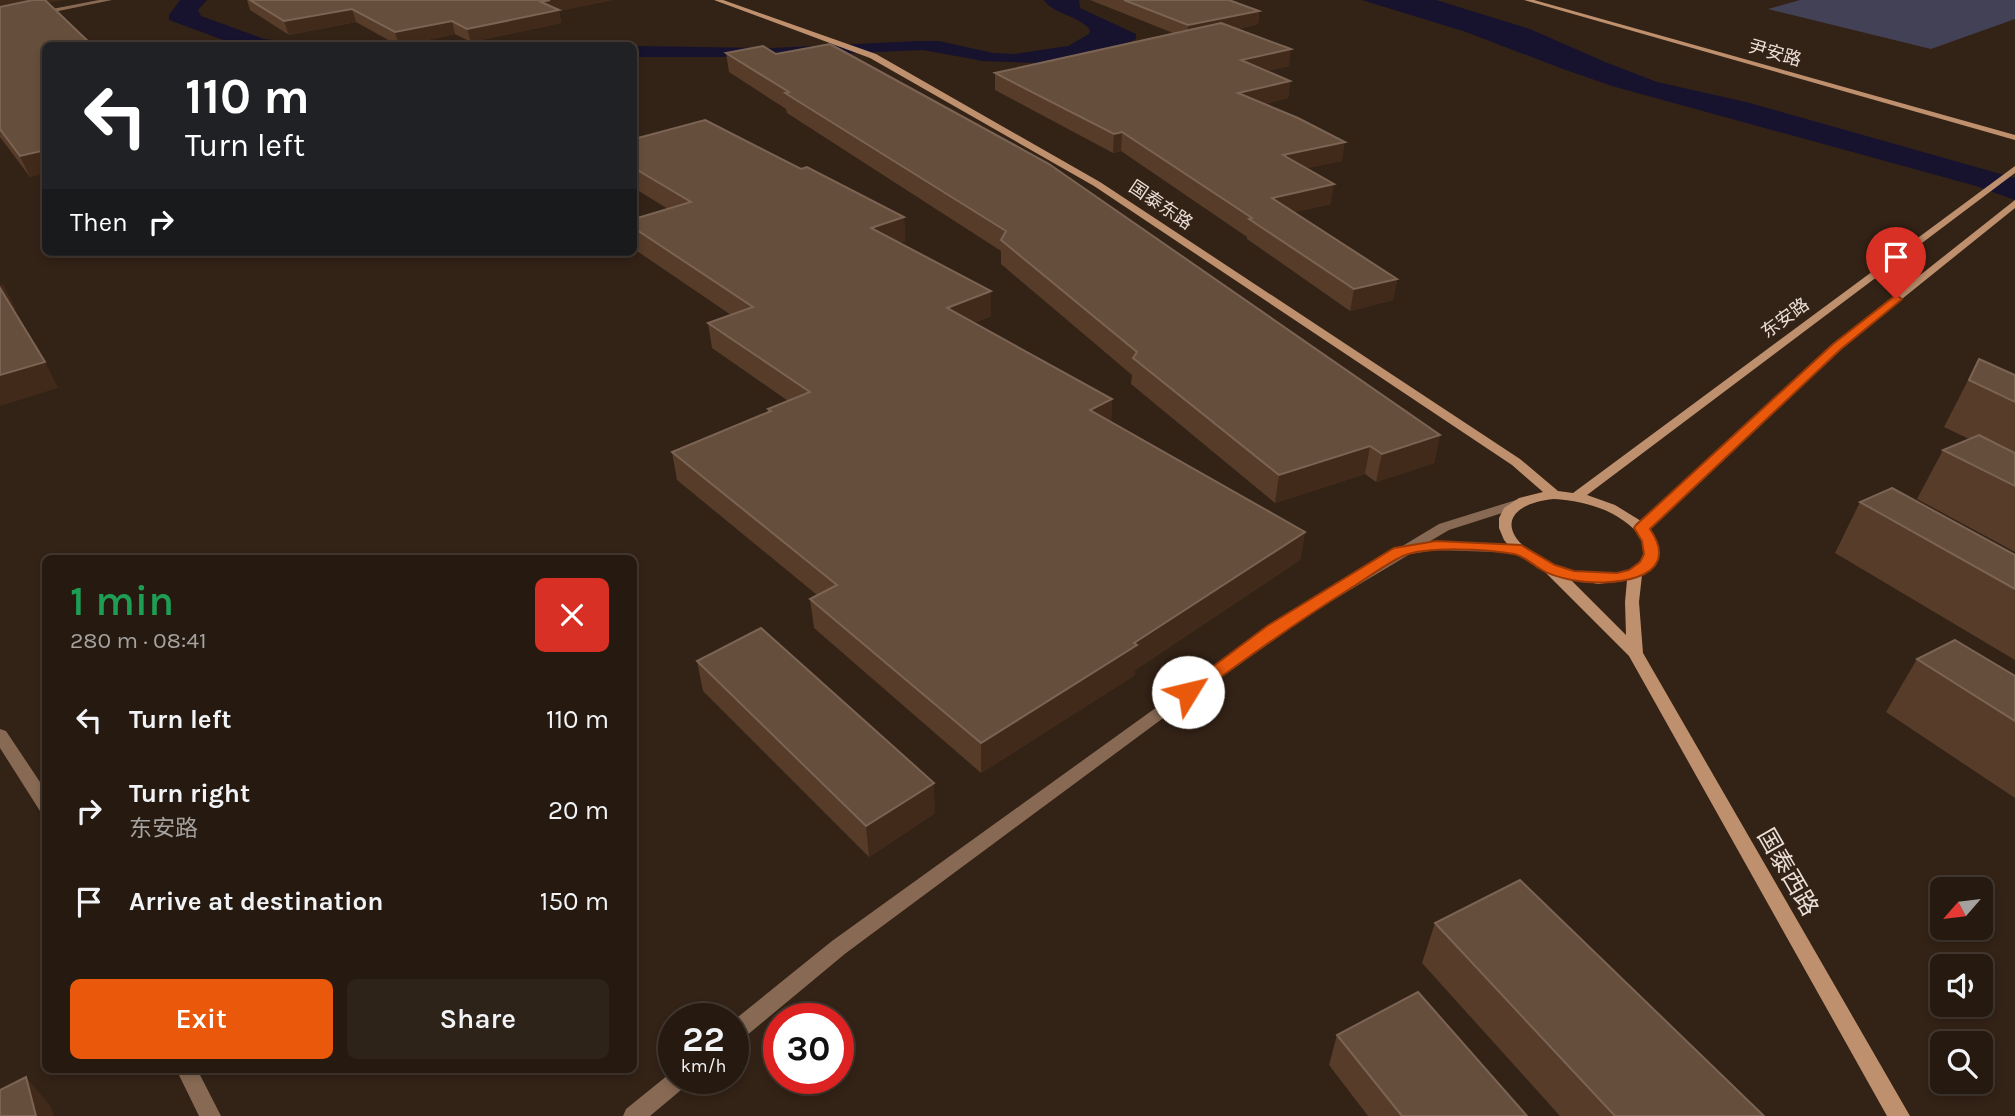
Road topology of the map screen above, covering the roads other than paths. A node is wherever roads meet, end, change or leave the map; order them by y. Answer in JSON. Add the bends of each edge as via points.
{"nodes":[{"id":1,"x":109,"y":0,"type":"edge"},
{"id":2,"x":717,"y":0,"type":"edge"},
{"id":3,"x":1527,"y":0,"type":"edge"},
{"id":4,"x":1545,"y":0,"type":"edge"},
{"id":5,"x":0,"y":21,"type":"edge"},
{"id":6,"x":2015,"y":130,"type":"edge"},
{"id":7,"x":2015,"y":138,"type":"edge"},
{"id":8,"x":2015,"y":169,"type":"edge"},
{"id":9,"x":2015,"y":203,"type":"edge"},
{"id":10,"x":1554,"y":495,"type":"junction"},
{"id":11,"x":1576,"y":497,"type":"junction"},
{"id":12,"x":1516,"y":504,"type":"junction"},
{"id":13,"x":1642,"y":528,"type":"junction"},
{"id":14,"x":1521,"y":550,"type":"junction"},
{"id":15,"x":1400,"y":551,"type":"junction"},
{"id":16,"x":1549,"y":568,"type":"junction"},
{"id":17,"x":1635,"y":573,"type":"junction"},
{"id":18,"x":1635,"y":653,"type":"junction"},
{"id":19,"x":0,"y":735,"type":"edge"},
{"id":20,"x":42,"y":800,"type":"edge"},
{"id":21,"x":749,"y":1021,"type":"edge"},
{"id":22,"x":188,"y":1073,"type":"edge"},
{"id":23,"x":661,"y":1094,"type":"edge"},
{"id":24,"x":210,"y":1116,"type":"edge"},
{"id":25,"x":634,"y":1116,"type":"edge"},
{"id":26,"x":1899,"y":1116,"type":"edge"}],
"edges":[{"from":1,"to":5,"type":"street"},
{"from":2,"to":10,"type":"main road","name":"国泰东路","via":[[873,57],[1097,184],[1516,462]]},
{"from":3,"to":7,"type":"main road","name":"尹安路"},
{"from":4,"to":6,"type":"main road","name":"尹安路"},
{"from":8,"to":11,"type":"main road","name":"东安路"},
{"from":9,"to":13,"type":"main road","via":[[1837,346]]},
{"from":10,"to":11,"type":"main road"},
{"from":10,"to":12,"type":"main road"},
{"from":11,"to":13,"type":"main road","via":[[1603,504]]},
{"from":12,"to":14,"type":"main road","via":[[1506,514],[1505,528]]},
{"from":12,"to":15,"type":"street","via":[[1444,527]]},
{"from":13,"to":17,"type":"main road","via":[[1652,554]]},
{"from":14,"to":15,"type":"street","via":[[1436,546]]},
{"from":14,"to":16,"type":"main road"},
{"from":15,"to":21,"type":"street","via":[[1273,629],[839,947]]},
{"from":16,"to":17,"type":"main road","via":[[1595,579]]},
{"from":16,"to":18,"type":"main road"},
{"from":17,"to":18,"type":"main road"},
{"from":18,"to":26,"type":"main road","name":"国泰西路"},
{"from":19,"to":20,"type":"street"},
{"from":22,"to":24,"type":"street"},
{"from":23,"to":25,"type":"street"}]}
